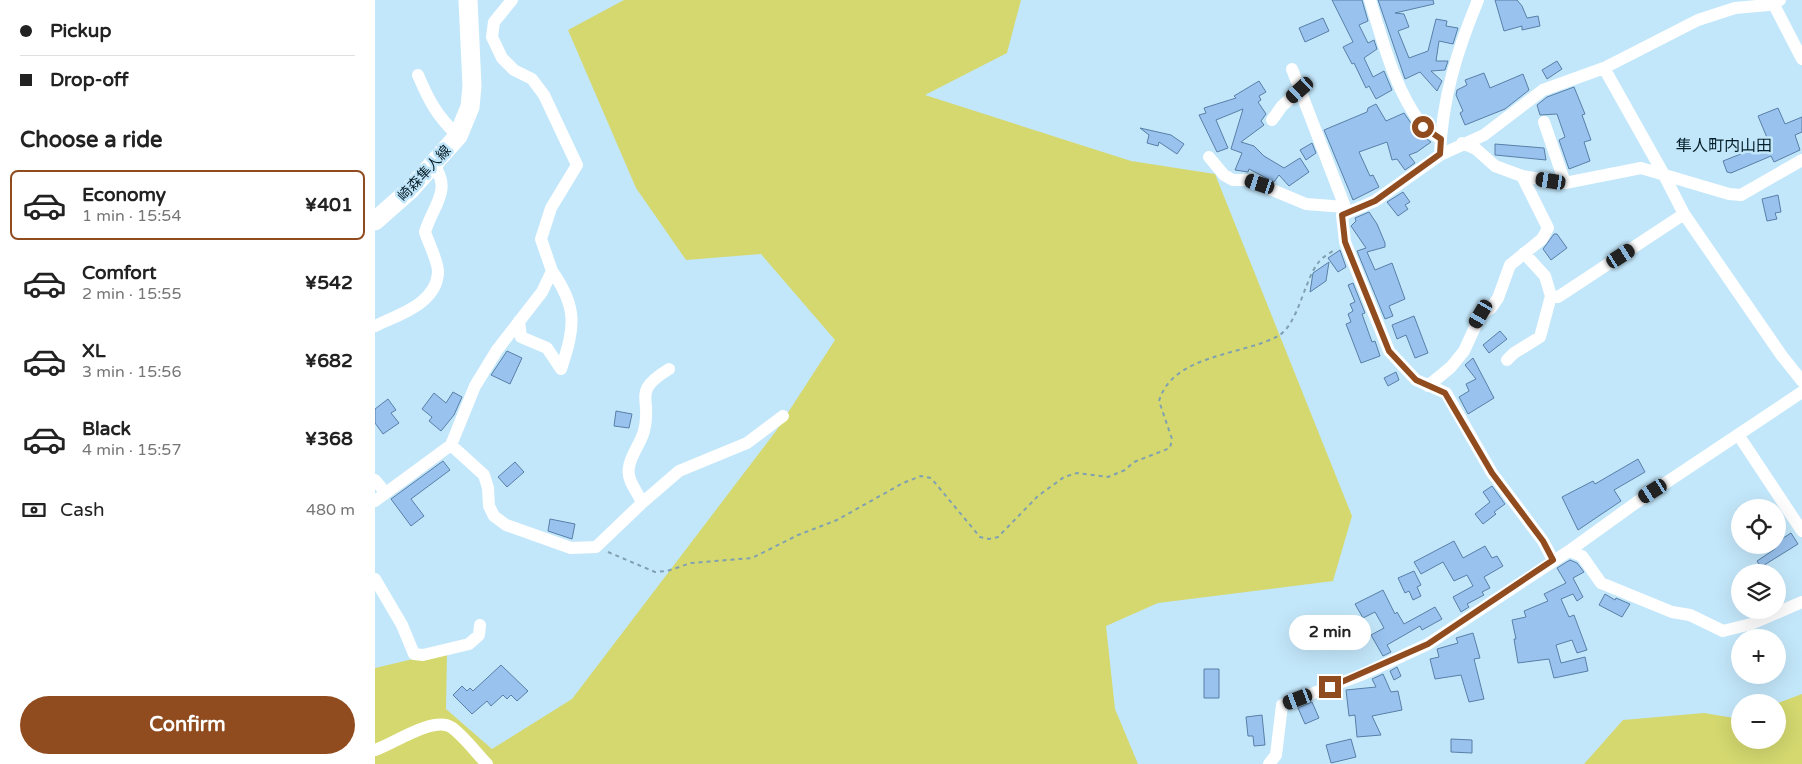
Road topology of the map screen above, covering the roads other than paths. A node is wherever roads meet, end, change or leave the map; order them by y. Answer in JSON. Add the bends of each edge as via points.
{"nodes":[{"id":1,"x":468,"y":0,"type":"edge"},
{"id":2,"x":512,"y":0,"type":"edge"},
{"id":3,"x":1370,"y":0,"type":"edge"},
{"id":4,"x":1478,"y":0,"type":"edge"},
{"id":5,"x":1776,"y":2,"type":"edge"},
{"id":6,"x":1802,"y":59,"type":"edge"},
{"id":7,"x":1603,"y":68,"type":"junction"},
{"id":8,"x":1292,"y":69,"type":"dead end"},
{"id":9,"x":418,"y":75,"type":"dead end"},
{"id":10,"x":1300,"y":90,"type":"junction"},
{"id":11,"x":1272,"y":120,"type":"dead end"},
{"id":12,"x":1544,"y":122,"type":"dead end"},
{"id":13,"x":458,"y":136,"type":"junction"},
{"id":14,"x":1441,"y":139,"type":"junction"},
{"id":15,"x":1462,"y":143,"type":"junction"},
{"id":16,"x":1440,"y":154,"type":"junction"},
{"id":17,"x":1209,"y":157,"type":"dead end"},
{"id":18,"x":1802,"y":160,"type":"edge"},
{"id":19,"x":433,"y":164,"type":"junction"},
{"id":20,"x":1663,"y":173,"type":"junction"},
{"id":21,"x":1522,"y":176,"type":"junction"},
{"id":22,"x":1565,"y":183,"type":"junction"},
{"id":23,"x":1343,"y":211,"type":"junction"},
{"id":24,"x":1684,"y":214,"type":"junction"},
{"id":25,"x":375,"y":221,"type":"edge"},
{"id":26,"x":1524,"y":253,"type":"junction"},
{"id":27,"x":552,"y":271,"type":"junction"},
{"id":28,"x":1551,"y":296,"type":"junction"},
{"id":29,"x":519,"y":321,"type":"junction"},
{"id":30,"x":375,"y":326,"type":"edge"},
{"id":31,"x":1507,"y":360,"type":"dead end"},
{"id":32,"x":669,"y":368,"type":"dead end"},
{"id":33,"x":1802,"y":381,"type":"edge"},
{"id":34,"x":1428,"y":386,"type":"junction"},
{"id":35,"x":1802,"y":392,"type":"edge"},
{"id":36,"x":783,"y":416,"type":"dead end"},
{"id":37,"x":1739,"y":436,"type":"junction"},
{"id":38,"x":451,"y":445,"type":"junction"},
{"id":39,"x":375,"y":480,"type":"edge"},
{"id":40,"x":380,"y":497,"type":"edge"},
{"id":41,"x":642,"y":503,"type":"junction"},
{"id":42,"x":1802,"y":532,"type":"edge"},
{"id":43,"x":1569,"y":551,"type":"junction"},
{"id":44,"x":1553,"y":560,"type":"junction"},
{"id":45,"x":375,"y":579,"type":"edge"},
{"id":46,"x":1802,"y":602,"type":"edge"},
{"id":47,"x":480,"y":625,"type":"dead end"},
{"id":48,"x":375,"y":750,"type":"edge"},
{"id":49,"x":487,"y":764,"type":"edge"},
{"id":50,"x":1269,"y":764,"type":"edge"}],
"edges":[{"from":1,"to":13,"type":"main road","name":"崎森隼人線","via":[[472,86],[470,106]]},
{"from":2,"to":27,"type":"street","via":[[494,22],[492,37],[502,58],[514,70],[532,79],[544,95],[577,165],[551,208],[541,239]]},
{"from":3,"to":14,"type":"street","via":[[1384,46],[1407,101],[1423,127]]},
{"from":4,"to":14,"type":"street","via":[[1452,68]]},
{"from":5,"to":6,"type":"street"},
{"from":5,"to":7,"type":"street","via":[[1735,8],[1699,20]]},
{"from":7,"to":15,"type":"street","via":[[1543,90],[1484,134]]},
{"from":7,"to":20,"type":"street"},
{"from":8,"to":10,"type":"street"},
{"from":9,"to":13,"type":"street","via":[[432,108]]},
{"from":10,"to":11,"type":"street"},
{"from":10,"to":23,"type":"street"},
{"from":12,"to":22,"type":"street"},
{"from":13,"to":19,"type":"main road","name":"崎森隼人線"},
{"from":14,"to":16,"type":"street"},
{"from":15,"to":16,"type":"street"},
{"from":15,"to":21,"type":"street","via":[[1476,149],[1495,166]]},
{"from":16,"to":23,"type":"street","via":[[1375,201]]},
{"from":17,"to":23,"type":"street","via":[[1224,175],[1233,180],[1248,180],[1306,204]]},
{"from":18,"to":20,"type":"street","via":[[1741,195]]},
{"from":19,"to":25,"type":"main road","name":"崎森隼人線"},
{"from":19,"to":30,"type":"street","via":[[442,175],[442,188],[425,232],[439,272],[434,289],[416,306]]},
{"from":20,"to":22,"type":"street","via":[[1641,168]]},
{"from":20,"to":24,"type":"street"},
{"from":21,"to":22,"type":"street"},
{"from":21,"to":26,"type":"street","via":[[1548,228],[1542,239]]},
{"from":23,"to":34,"type":"street","via":[[1345,242],[1389,351],[1416,380]]},
{"from":24,"to":28,"type":"street","via":[[1558,297]]},
{"from":24,"to":33,"type":"street"},
{"from":26,"to":28,"type":"street","via":[[1545,276]]},
{"from":26,"to":34,"type":"street","via":[[1510,265],[1498,298],[1481,314],[1464,351]]},
{"from":27,"to":29,"type":"street","via":[[542,292]]},
{"from":27,"to":29,"type":"street","via":[[569,298],[573,317],[573,332],[561,369],[547,348],[521,337]]},
{"from":28,"to":31,"type":"street","via":[[1540,338]]},
{"from":29,"to":38,"type":"street","via":[[475,386]]},
{"from":32,"to":41,"type":"street","via":[[649,383],[644,394],[644,432],[629,467],[629,476]]},
{"from":34,"to":44,"type":"street","via":[[1445,393],[1492,473],[1543,541]]},
{"from":35,"to":37,"type":"street"},
{"from":36,"to":41,"type":"street","via":[[747,443],[679,471]]},
{"from":37,"to":42,"type":"street"},
{"from":37,"to":43,"type":"street"},
{"from":38,"to":40,"type":"street"},
{"from":38,"to":41,"type":"street","via":[[484,475],[494,516],[506,525],[571,548],[596,547]]},
{"from":39,"to":40,"type":"street"},
{"from":43,"to":44,"type":"street"},
{"from":43,"to":46,"type":"street","via":[[1582,556],[1601,583],[1672,612],[1690,615],[1723,631],[1751,624]]},
{"from":44,"to":50,"type":"street","via":[[1428,644],[1361,675],[1282,705],[1276,755]]},
{"from":45,"to":47,"type":"street","via":[[402,625],[414,654],[423,655],[469,644],[479,636]]},
{"from":48,"to":49,"type":"street","via":[[415,732],[440,725],[451,726]]}]}
